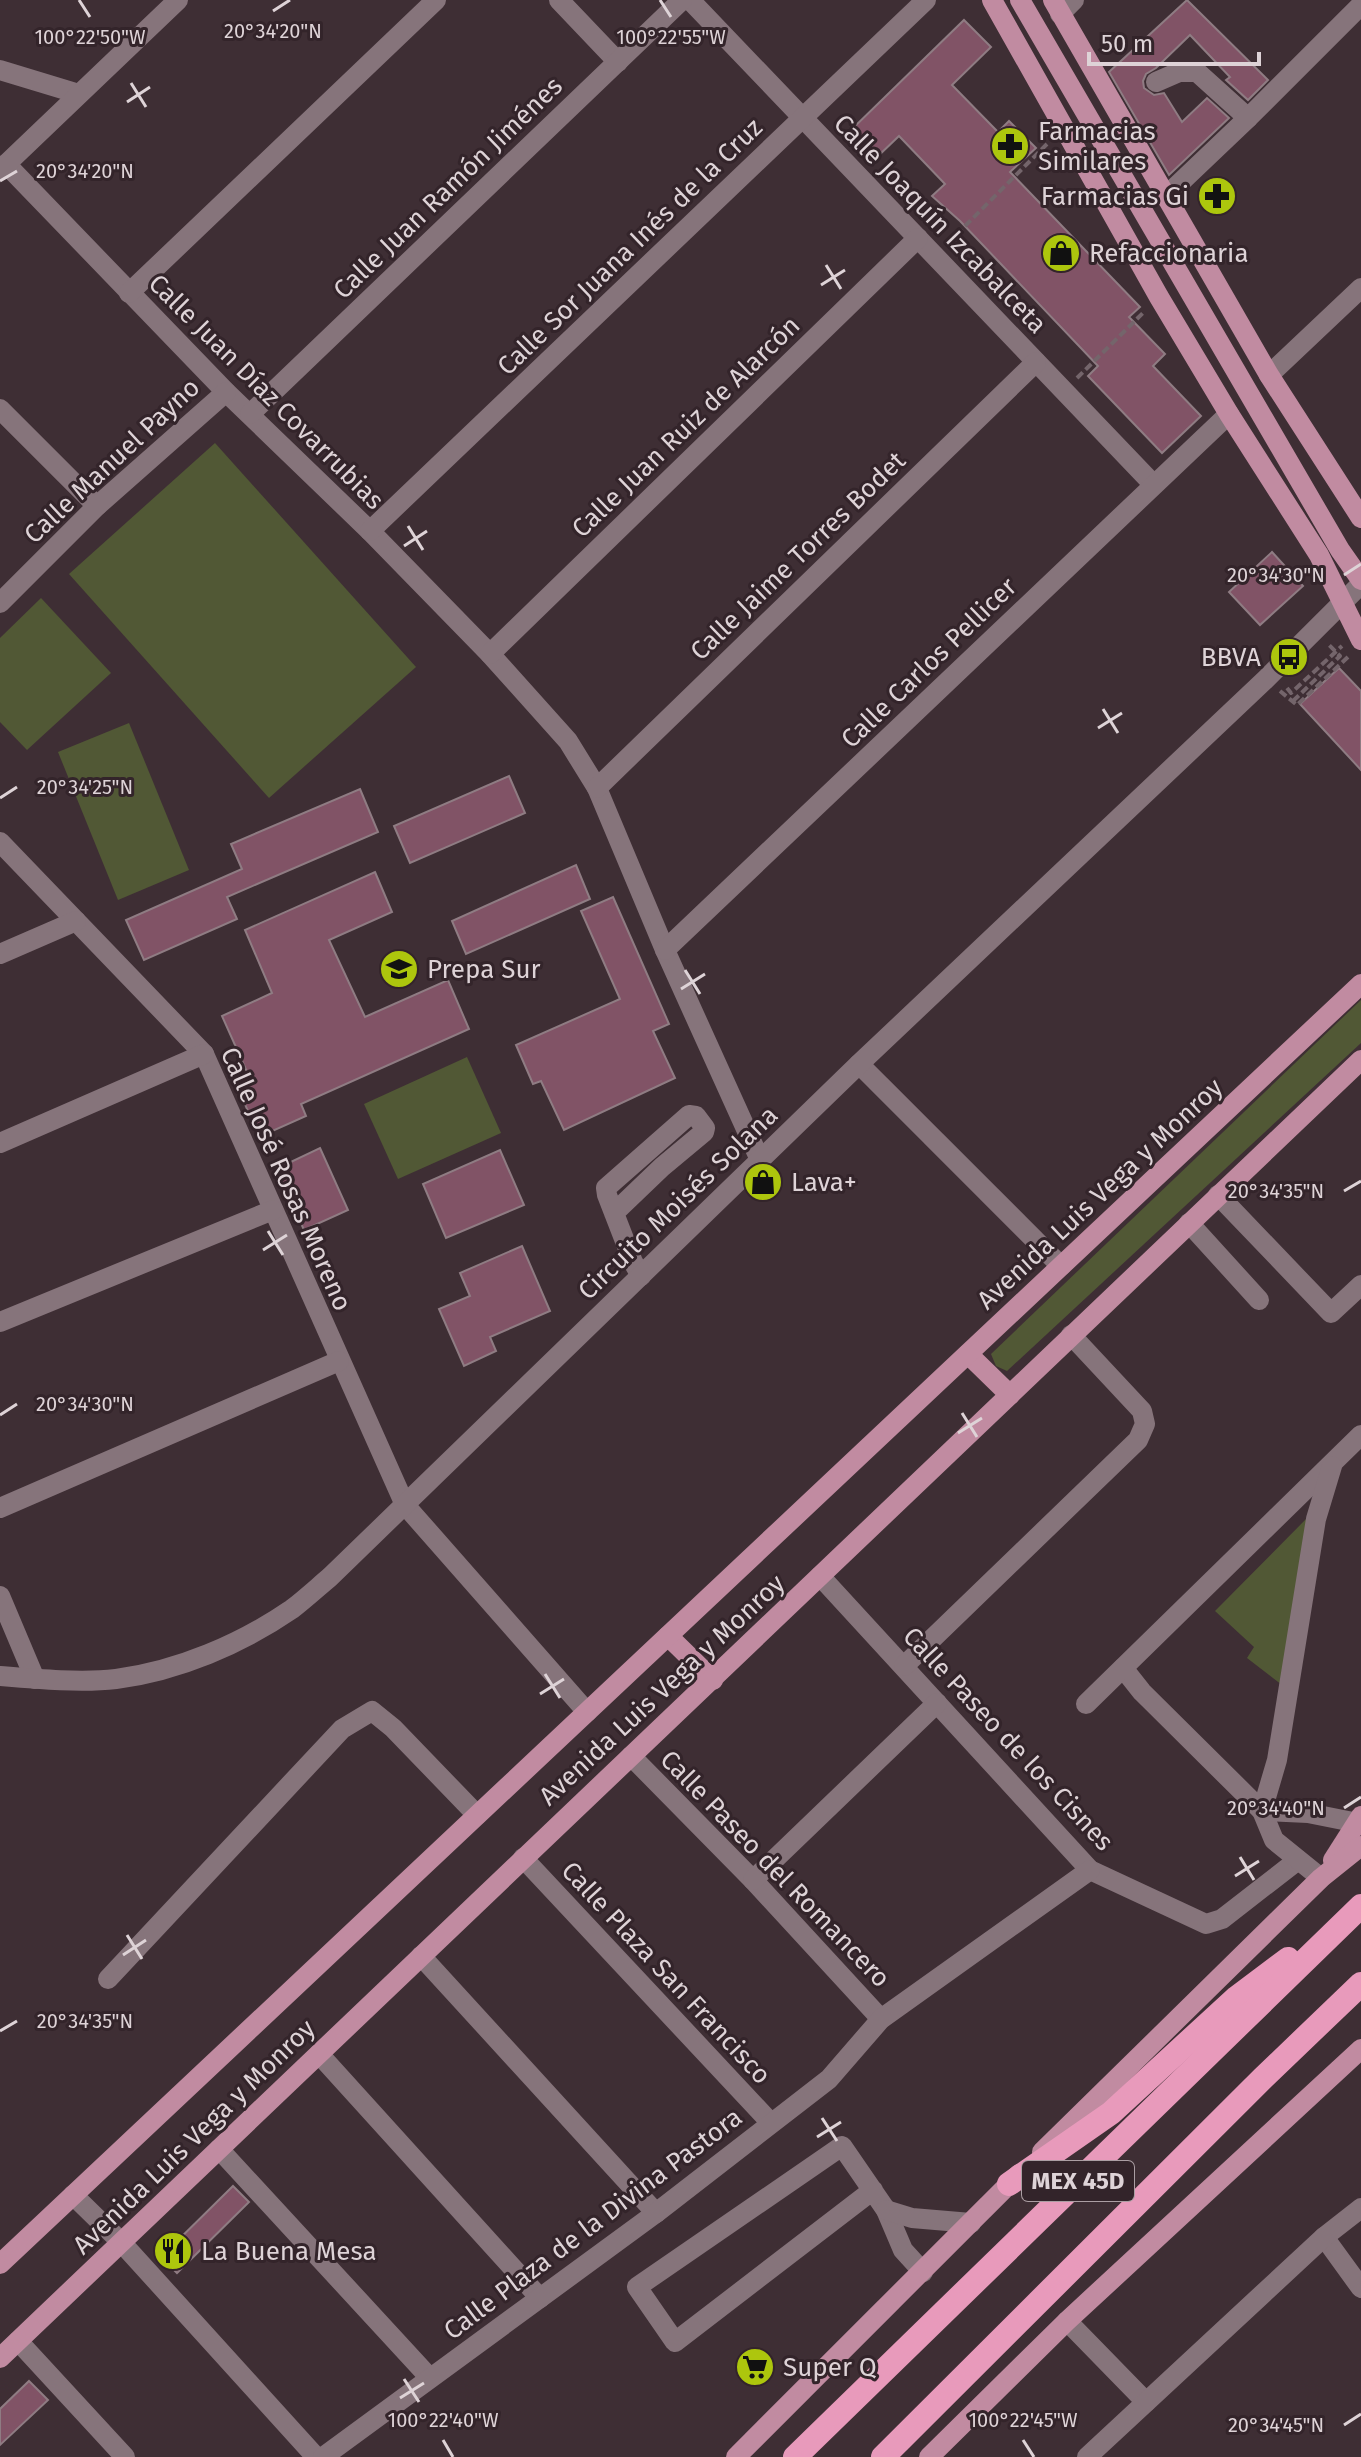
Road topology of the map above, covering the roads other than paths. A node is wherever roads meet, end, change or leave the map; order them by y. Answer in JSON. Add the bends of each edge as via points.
{"nodes":[{"id":1,"x":178,"y":0,"type":"edge"},
{"id":2,"x":436,"y":0,"type":"edge"},
{"id":3,"x":559,"y":0,"type":"edge"},
{"id":4,"x":682,"y":0,"type":"edge"},
{"id":5,"x":690,"y":0,"type":"edge"},
{"id":6,"x":926,"y":0,"type":"edge"},
{"id":7,"x":992,"y":0,"type":"edge"},
{"id":8,"x":1020,"y":0,"type":"edge"},
{"id":9,"x":1062,"y":5,"type":"edge"},
{"id":10,"x":1361,"y":5,"type":"edge"},
{"id":11,"x":618,"y":62,"type":"junction"},
{"id":12,"x":0,"y":70,"type":"edge"},
{"id":13,"x":1156,"y":82,"type":"dead end"},
{"id":14,"x":79,"y":94,"type":"junction"},
{"id":15,"x":803,"y":118,"type":"junction"},
{"id":16,"x":1248,"y":118,"type":"junction"},
{"id":17,"x":3,"y":167,"type":"edge"},
{"id":18,"x":1165,"y":197,"type":"junction"},
{"id":19,"x":918,"y":238,"type":"junction"},
{"id":20,"x":1361,"y":288,"type":"edge"},
{"id":21,"x":129,"y":293,"type":"junction"},
{"id":22,"x":1036,"y":362,"type":"junction"},
{"id":23,"x":1269,"y":375,"type":"junction"},
{"id":24,"x":226,"y":392,"type":"junction"},
{"id":25,"x":0,"y":409,"type":"edge"},
{"id":26,"x":250,"y":414,"type":"junction"},
{"id":27,"x":1229,"y":414,"type":"junction"},
{"id":28,"x":1153,"y":484,"type":"junction"},
{"id":29,"x":97,"y":506,"type":"junction"},
{"id":30,"x":1361,"y":518,"type":"edge"},
{"id":31,"x":370,"y":531,"type":"junction"},
{"id":32,"x":1361,"y":582,"type":"edge"},
{"id":33,"x":1343,"y":602,"type":"junction"},
{"id":34,"x":0,"y":603,"type":"edge"},
{"id":35,"x":1354,"y":645,"type":"edge"},
{"id":36,"x":490,"y":654,"type":"junction"},
{"id":37,"x":597,"y":788,"type":"junction"},
{"id":38,"x":0,"y":842,"type":"edge"},
{"id":39,"x":76,"y":921,"type":"junction"},
{"id":40,"x":665,"y":950,"type":"junction"},
{"id":41,"x":0,"y":954,"type":"edge"},
{"id":42,"x":1361,"y":984,"type":"edge"},
{"id":43,"x":204,"y":1054,"type":"junction"},
{"id":44,"x":1361,"y":1060,"type":"edge"},
{"id":45,"x":859,"y":1064,"type":"junction"},
{"id":46,"x":0,"y":1143,"type":"edge"},
{"id":47,"x":760,"y":1160,"type":"junction"},
{"id":48,"x":1218,"y":1195,"type":"junction"},
{"id":49,"x":273,"y":1210,"type":"junction"},
{"id":50,"x":614,"y":1213,"type":"junction"},
{"id":51,"x":1189,"y":1223,"type":"junction"},
{"id":52,"x":1061,"y":1266,"type":"junction"},
{"id":53,"x":641,"y":1276,"type":"junction"},
{"id":54,"x":1361,"y":1285,"type":"edge"},
{"id":55,"x":1259,"y":1300,"type":"dead end"},
{"id":56,"x":0,"y":1322,"type":"edge"},
{"id":57,"x":1071,"y":1335,"type":"junction"},
{"id":58,"x":968,"y":1354,"type":"junction"},
{"id":59,"x":339,"y":1361,"type":"junction"},
{"id":60,"x":1010,"y":1395,"type":"junction"},
{"id":61,"x":1361,"y":1435,"type":"edge"},
{"id":62,"x":1333,"y":1464,"type":"junction"},
{"id":63,"x":405,"y":1505,"type":"junction"},
{"id":64,"x":0,"y":1508,"type":"edge"},
{"id":65,"x":820,"y":1576,"type":"junction"},
{"id":66,"x":0,"y":1596,"type":"edge"},
{"id":67,"x":668,"y":1636,"type":"junction"},
{"id":68,"x":904,"y":1666,"type":"junction"},
{"id":69,"x":1123,"y":1668,"type":"junction"},
{"id":70,"x":0,"y":1676,"type":"edge"},
{"id":71,"x":35,"y":1679,"type":"junction"},
{"id":72,"x":713,"y":1680,"type":"junction"},
{"id":73,"x":937,"y":1703,"type":"junction"},
{"id":74,"x":1086,"y":1704,"type":"dead end"},
{"id":75,"x":587,"y":1712,"type":"junction"},
{"id":76,"x":631,"y":1756,"type":"junction"},
{"id":77,"x":1262,"y":1811,"type":"junction"},
{"id":78,"x":477,"y":1815,"type":"junction"},
{"id":79,"x":1360,"y":1820,"type":"edge"},
{"id":80,"x":1361,"y":1846,"type":"edge"},
{"id":81,"x":523,"y":1858,"type":"junction"},
{"id":82,"x":1298,"y":1860,"type":"junction"},
{"id":83,"x":1090,"y":1870,"type":"junction"},
{"id":84,"x":1321,"y":1878,"type":"junction"},
{"id":85,"x":753,"y":1880,"type":"junction"},
{"id":86,"x":1361,"y":1905,"type":"edge"},
{"id":87,"x":421,"y":1956,"type":"junction"},
{"id":88,"x":108,"y":1979,"type":"dead end"},
{"id":89,"x":1361,"y":1984,"type":"edge"},
{"id":90,"x":881,"y":2019,"type":"junction"},
{"id":91,"x":1361,"y":2049,"type":"edge"},
{"id":92,"x":319,"y":2054,"type":"junction"},
{"id":93,"x":771,"y":2123,"type":"junction"},
{"id":94,"x":219,"y":2149,"type":"junction"},
{"id":95,"x":1009,"y":2184,"type":"junction"},
{"id":96,"x":873,"y":2190,"type":"junction"},
{"id":97,"x":73,"y":2195,"type":"junction"},
{"id":98,"x":1361,"y":2208,"type":"edge"},
{"id":99,"x":886,"y":2210,"type":"junction"},
{"id":100,"x":656,"y":2213,"type":"junction"},
{"id":101,"x":971,"y":2223,"type":"junction"},
{"id":102,"x":1324,"y":2237,"type":"junction"},
{"id":103,"x":121,"y":2242,"type":"junction"},
{"id":104,"x":0,"y":2264,"type":"edge"},
{"id":105,"x":923,"y":2272,"type":"junction"},
{"id":106,"x":1361,"y":2288,"type":"edge"},
{"id":107,"x":540,"y":2298,"type":"junction"},
{"id":108,"x":1067,"y":2321,"type":"junction"},
{"id":109,"x":18,"y":2341,"type":"junction"},
{"id":110,"x":0,"y":2358,"type":"edge"},
{"id":111,"x":430,"y":2378,"type":"junction"},
{"id":112,"x":1146,"y":2402,"type":"junction"},
{"id":113,"x":125,"y":2457,"type":"edge"},
{"id":114,"x":316,"y":2457,"type":"edge"},
{"id":115,"x":323,"y":2457,"type":"edge"},
{"id":116,"x":736,"y":2457,"type":"edge"},
{"id":117,"x":795,"y":2457,"type":"edge"},
{"id":118,"x":883,"y":2457,"type":"edge"},
{"id":119,"x":929,"y":2457,"type":"edge"},
{"id":120,"x":1087,"y":2457,"type":"edge"}],
"edges":[{"from":1,"to":14,"type":"street"},
{"from":2,"to":21,"type":"street"},
{"from":3,"to":11,"type":"street"},
{"from":4,"to":11,"type":"street","name":"Calle Juan Ramón Jiménes"},
{"from":5,"to":15,"type":"street","name":"Calle Joaquín Izcabalceta"},
{"from":6,"to":15,"type":"street","name":"Calle Sor Juana Inés de la Cruz"},
{"from":7,"to":27,"type":"main road"},
{"from":8,"to":32,"type":"main road"},
{"from":9,"to":18,"type":"main road"},
{"from":10,"to":16,"type":"street"},
{"from":11,"to":26,"type":"street","name":"Calle Juan Ramón Jiménes"},
{"from":12,"to":14,"type":"street"},
{"from":13,"to":16,"type":"street","via":[[1179,72],[1197,72]]},
{"from":14,"to":17,"type":"street"},
{"from":15,"to":19,"type":"street","name":"Calle Joaquín Izcabalceta"},
{"from":15,"to":31,"type":"street","name":"Calle Sor Juana Inés de la Cruz"},
{"from":16,"to":18,"type":"street"},
{"from":17,"to":21,"type":"street","name":"Calle Juan Díaz Covarrubias"},
{"from":18,"to":23,"type":"main road"},
{"from":19,"to":22,"type":"street","name":"Calle Joaquín Izcabalceta"},
{"from":19,"to":36,"type":"street","name":"Calle Juan Ruiz de Alarcón"},
{"from":20,"to":23,"type":"street"},
{"from":21,"to":24,"type":"street","name":"Calle Juan Díaz Covarrubias"},
{"from":22,"to":28,"type":"street","name":"Calle Joaquín Izcabalceta"},
{"from":22,"to":37,"type":"street","name":"Calle Jaime Torres Bodet"},
{"from":23,"to":30,"type":"main road"},
{"from":24,"to":26,"type":"street","name":"Calle Juan Díaz Covarrubias"},
{"from":24,"to":29,"type":"street","name":"Calle Manuel Payno"},
{"from":25,"to":29,"type":"street"},
{"from":26,"to":31,"type":"street","name":"Calle Juan Díaz Covarrubias"},
{"from":27,"to":28,"type":"street","name":"Calle Carlos Pellicer"},
{"from":27,"to":33,"type":"main road"},
{"from":28,"to":40,"type":"street","name":"Calle Carlos Pellicer"},
{"from":29,"to":34,"type":"street","name":"Calle Manuel Payno"},
{"from":31,"to":36,"type":"street","name":"Calle Juan Díaz Covarrubias"},
{"from":32,"to":33,"type":"street","name":"Circuito Moisés Solana"},
{"from":33,"to":35,"type":"main road"},
{"from":33,"to":45,"type":"street","name":"Circuito Moisés Solana","via":[[1275,682]]},
{"from":36,"to":37,"type":"street","name":"Calle Juan Díaz Covarrubias","via":[[568,741]]},
{"from":37,"to":40,"type":"street","name":"Calle Juan Díaz Covarrubias"},
{"from":38,"to":39,"type":"street","name":"Calle José Rosas Moreno"},
{"from":39,"to":41,"type":"street"},
{"from":39,"to":43,"type":"street","name":"Calle José Rosas Moreno"},
{"from":40,"to":47,"type":"street","name":"Calle Juan Díaz Covarrubias"},
{"from":42,"to":52,"type":"main road","name":"Avenida Luis Vega y Monroy"},
{"from":43,"to":46,"type":"street"},
{"from":43,"to":49,"type":"street","name":"Calle José Rosas Moreno"},
{"from":44,"to":48,"type":"main road","name":"Avenida Luis Vega y Monroy"},
{"from":45,"to":47,"type":"street","name":"Circuito Moisés Solana"},
{"from":45,"to":52,"type":"street"},
{"from":47,"to":53,"type":"street","name":"Circuito Moisés Solana"},
{"from":48,"to":51,"type":"main road","name":"Avenida Luis Vega y Monroy"},
{"from":48,"to":54,"type":"street","via":[[1331,1313]]},
{"from":49,"to":56,"type":"street"},
{"from":49,"to":59,"type":"street","name":"Calle José Rosas Moreno"},
{"from":50,"to":50,"type":"street","via":[[704,1132],[696,1116],[689,1115],[611,1181],[606,1188]]},
{"from":50,"to":53,"type":"street"},
{"from":51,"to":55,"type":"street"},
{"from":51,"to":57,"type":"main road","name":"Avenida Luis Vega y Monroy"},
{"from":52,"to":58,"type":"main road","name":"Avenida Luis Vega y Monroy"},
{"from":53,"to":63,"type":"street","name":"Circuito Moisés Solana"},
{"from":57,"to":60,"type":"main road","name":"Avenida Luis Vega y Monroy"},
{"from":57,"to":68,"type":"street","via":[[1142,1411],[1145,1424],[1138,1440]]},
{"from":58,"to":60,"type":"main road"},
{"from":58,"to":67,"type":"main road","name":"Avenida Luis Vega y Monroy"},
{"from":59,"to":63,"type":"street","name":"Calle José Rosas Moreno"},
{"from":59,"to":64,"type":"street"},
{"from":60,"to":65,"type":"main road","name":"Avenida Luis Vega y Monroy"},
{"from":61,"to":62,"type":"street"},
{"from":62,"to":69,"type":"street"},
{"from":62,"to":77,"type":"street","via":[[1316,1519],[1277,1760]]},
{"from":63,"to":71,"type":"street","name":"Circuito Moisés Solana","via":[[293,1608],[227,1645],[173,1667],[115,1679]]},
{"from":63,"to":75,"type":"street","name":"Calle José Rosas Moreno"},
{"from":65,"to":68,"type":"street","name":"Calle Paseo de los Cisnes"},
{"from":65,"to":72,"type":"main road","name":"Avenida Luis Vega y Monroy"},
{"from":66,"to":71,"type":"street"},
{"from":67,"to":72,"type":"main road"},
{"from":67,"to":75,"type":"main road","name":"Avenida Luis Vega y Monroy"},
{"from":68,"to":73,"type":"street","name":"Calle Paseo de los Cisnes"},
{"from":69,"to":74,"type":"street"},
{"from":69,"to":77,"type":"street"},
{"from":70,"to":71,"type":"street","name":"Circuito Moisés Solana"},
{"from":72,"to":76,"type":"main road","name":"Avenida Luis Vega y Monroy"},
{"from":73,"to":83,"type":"street","name":"Calle Paseo de los Cisnes"},
{"from":73,"to":85,"type":"street"},
{"from":75,"to":78,"type":"main road","name":"Avenida Luis Vega y Monroy"},
{"from":76,"to":81,"type":"main road","name":"Avenida Luis Vega y Monroy"},
{"from":76,"to":85,"type":"street","name":"Calle Paseo del Romancero"},
{"from":77,"to":79,"type":"street"},
{"from":77,"to":82,"type":"street","via":[[1274,1840]]},
{"from":78,"to":88,"type":"street","via":[[372,1711],[342,1729]]},
{"from":78,"to":97,"type":"main road","name":"Avenida Luis Vega y Monroy"},
{"from":79,"to":84,"type":"main road"},
{"from":80,"to":84,"type":"main road"},
{"from":81,"to":87,"type":"main road","name":"Avenida Luis Vega y Monroy"},
{"from":81,"to":93,"type":"street","name":"Calle Plaza San Francisco"},
{"from":82,"to":83,"type":"street","name":"Calle Paseo de los Cisnes","via":[[1222,1919],[1206,1924]]},
{"from":82,"to":84,"type":"street"},
{"from":83,"to":90,"type":"street","name":"Calle Plaza de la Divina Pastora"},
{"from":84,"to":95,"type":"main road"},
{"from":85,"to":90,"type":"street","name":"Calle Paseo del Romancero"},
{"from":86,"to":95,"type":"highway","via":[[1236,1998],[1111,2113]]},
{"from":86,"to":117,"type":"highway","number":"MEX 45D"},
{"from":87,"to":92,"type":"main road","name":"Avenida Luis Vega y Monroy"},
{"from":87,"to":100,"type":"street"},
{"from":89,"to":118,"type":"highway","number":"MEX 45D"},
{"from":90,"to":93,"type":"street","name":"Calle Plaza de la Divina Pastora","via":[[829,2079]]},
{"from":91,"to":108,"type":"main road"},
{"from":92,"to":94,"type":"main road","name":"Avenida Luis Vega y Monroy"},
{"from":92,"to":107,"type":"street"},
{"from":93,"to":100,"type":"street","name":"Calle Plaza de la Divina Pastora"},
{"from":94,"to":103,"type":"main road","name":"Avenida Luis Vega y Monroy"},
{"from":94,"to":111,"type":"street"},
{"from":95,"to":101,"type":"main road"},
{"from":96,"to":96,"type":"street","via":[[842,2146],[637,2287],[675,2342]]},
{"from":96,"to":99,"type":"street"},
{"from":97,"to":103,"type":"street"},
{"from":97,"to":104,"type":"main road","name":"Avenida Luis Vega y Monroy"},
{"from":98,"to":102,"type":"street"},
{"from":99,"to":101,"type":"street"},
{"from":99,"to":105,"type":"street","via":[[903,2250]]},
{"from":100,"to":107,"type":"street","name":"Calle Plaza de la Divina Pastora"},
{"from":101,"to":105,"type":"main road"},
{"from":102,"to":106,"type":"street"},
{"from":102,"to":112,"type":"street"},
{"from":103,"to":109,"type":"main road","name":"Avenida Luis Vega y Monroy"},
{"from":103,"to":114,"type":"street"},
{"from":105,"to":116,"type":"main road"},
{"from":107,"to":111,"type":"street","name":"Calle Plaza de la Divina Pastora"},
{"from":108,"to":112,"type":"street"},
{"from":108,"to":119,"type":"main road"},
{"from":109,"to":110,"type":"main road","name":"Avenida Luis Vega y Monroy"},
{"from":109,"to":113,"type":"street"},
{"from":111,"to":115,"type":"street","name":"Calle Plaza de la Divina Pastora"},
{"from":112,"to":120,"type":"street"}]}
